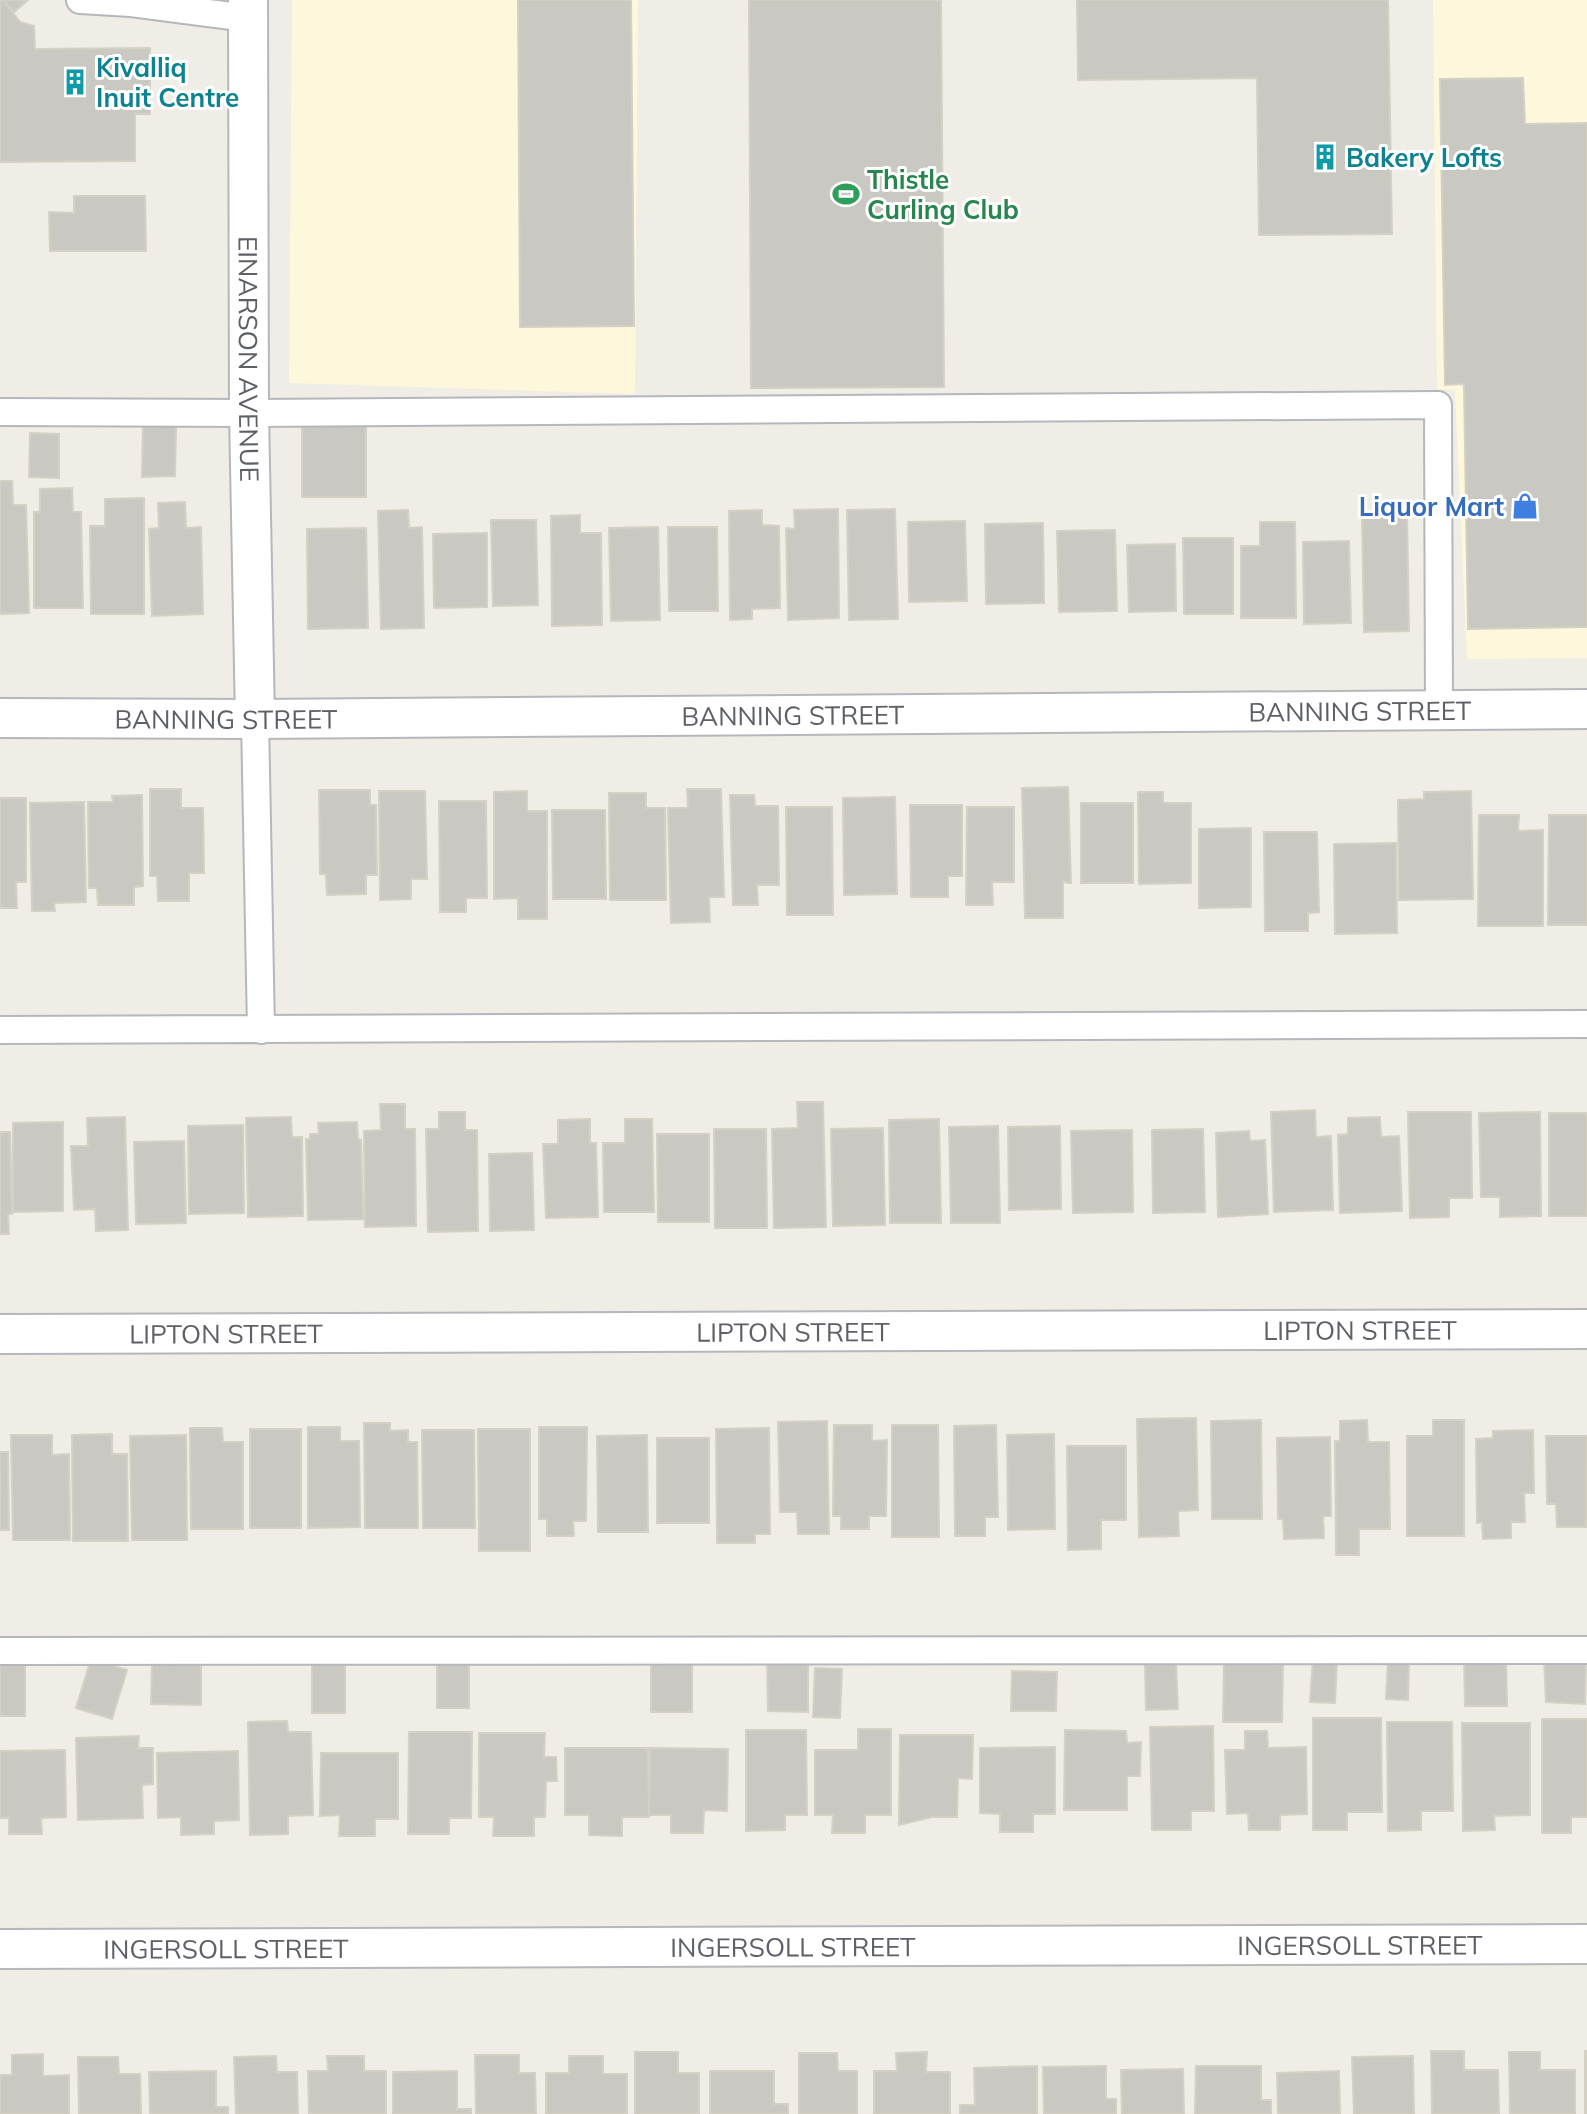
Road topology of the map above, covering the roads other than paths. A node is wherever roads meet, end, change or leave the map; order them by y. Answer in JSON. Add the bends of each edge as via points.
{"nodes":[{"id":1,"x":80,"y":0,"type":"edge"},
{"id":2,"x":248,"y":9,"type":"edge"},
{"id":3,"x":0,"y":412,"type":"edge"},
{"id":4,"x":249,"y":413,"type":"junction"},
{"id":5,"x":1439,"y":708,"type":"junction"},
{"id":6,"x":1587,"y":709,"type":"edge"},
{"id":7,"x":0,"y":718,"type":"edge"},
{"id":8,"x":255,"y":719,"type":"junction"},
{"id":9,"x":1587,"y":1024,"type":"edge"},
{"id":10,"x":0,"y":1030,"type":"edge"},
{"id":11,"x":261,"y":1030,"type":"junction"},
{"id":12,"x":1587,"y":1329,"type":"edge"},
{"id":13,"x":0,"y":1334,"type":"edge"},
{"id":14,"x":1587,"y":1650,"type":"edge"},
{"id":15,"x":0,"y":1651,"type":"edge"},
{"id":16,"x":1587,"y":1944,"type":"edge"},
{"id":17,"x":0,"y":1949,"type":"edge"}],
"edges":[{"from":1,"to":2,"type":"lane"},
{"from":2,"to":4,"type":"street","name":"EINARSON AVENUE"},
{"from":3,"to":4,"type":"lane"},
{"from":4,"to":5,"type":"lane","via":[[1438,405]]},
{"from":4,"to":8,"type":"street","name":"EINARSON AVENUE"},
{"from":5,"to":6,"type":"street","name":"BANNING STREET"},
{"from":5,"to":8,"type":"street","name":"BANNING STREET"},
{"from":7,"to":8,"type":"street","name":"BANNING STREET"},
{"from":8,"to":11,"type":"lane"},
{"from":9,"to":11,"type":"lane"},
{"from":10,"to":11,"type":"lane"},
{"from":12,"to":13,"type":"street","name":"LIPTON STREET"},
{"from":14,"to":15,"type":"lane"},
{"from":16,"to":17,"type":"street","name":"INGERSOLL STREET"}]}
